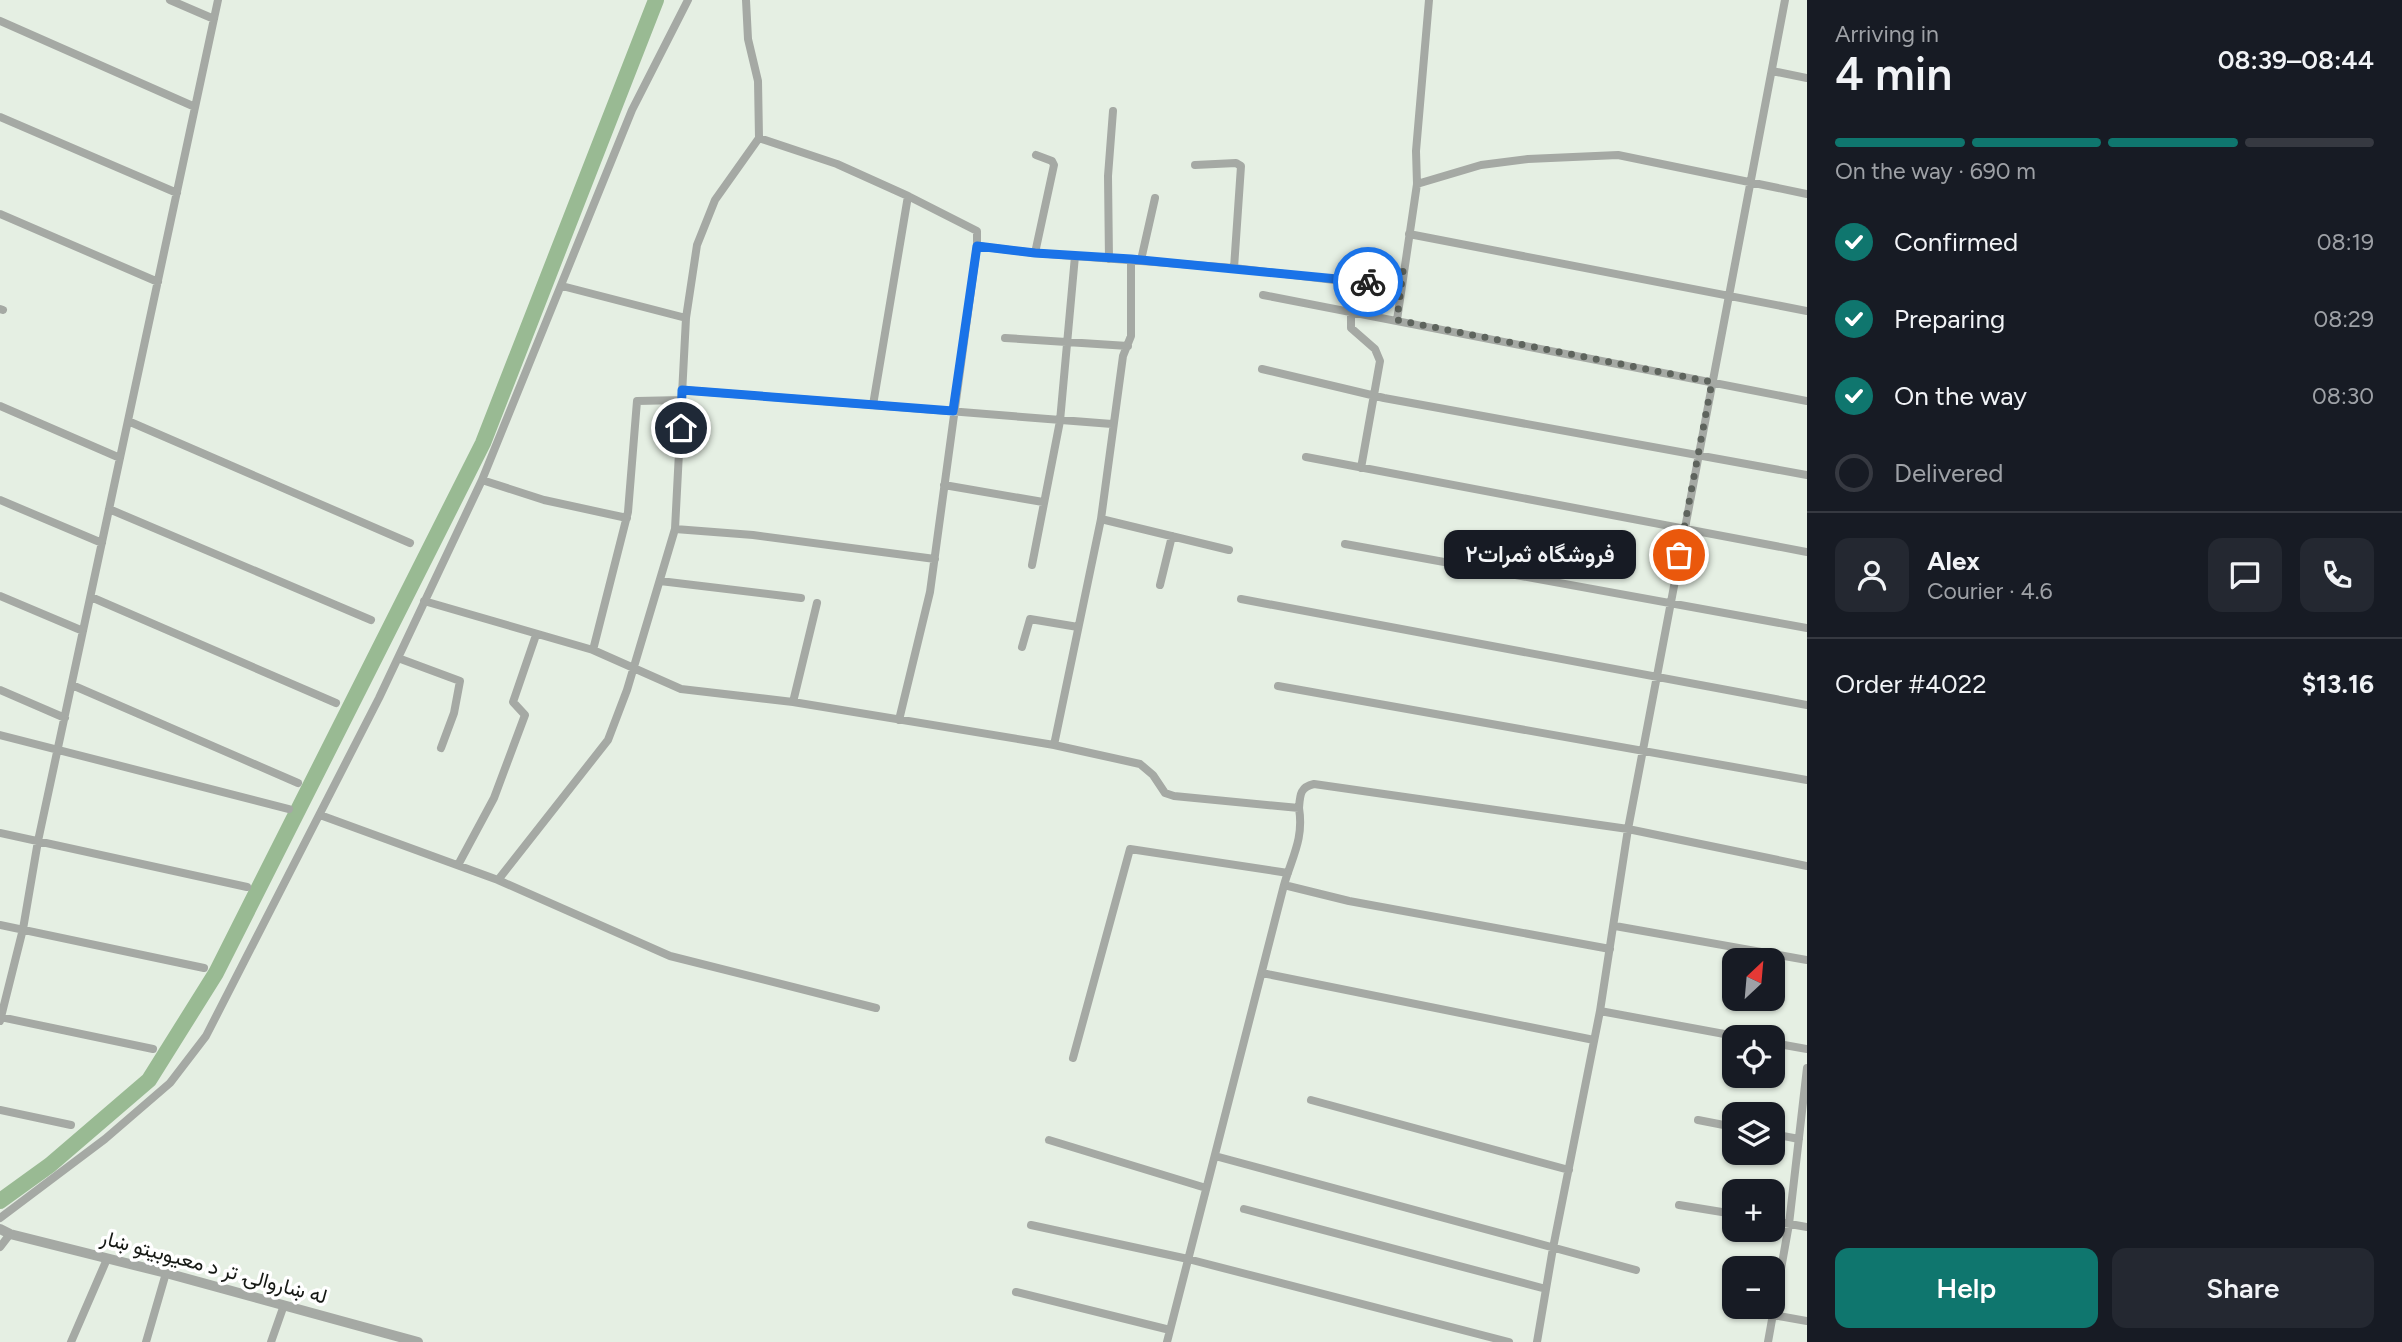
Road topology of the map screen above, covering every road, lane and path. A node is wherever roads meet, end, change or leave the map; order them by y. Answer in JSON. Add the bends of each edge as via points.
{"nodes":[{"id":1,"x":170,"y":0,"type":"edge"},
{"id":2,"x":218,"y":0,"type":"edge"},
{"id":3,"x":688,"y":0,"type":"edge"},
{"id":4,"x":746,"y":0,"type":"edge"},
{"id":5,"x":1429,"y":0,"type":"edge"},
{"id":6,"x":1785,"y":0,"type":"edge"},
{"id":7,"x":214,"y":19,"type":"junction"},
{"id":8,"x":0,"y":21,"type":"edge"},
{"id":9,"x":1772,"y":71,"type":"junction"},
{"id":10,"x":1807,"y":78,"type":"edge"},
{"id":11,"x":195,"y":107,"type":"junction"},
{"id":12,"x":1113,"y":111,"type":"dead end"},
{"id":13,"x":0,"y":117,"type":"edge"},
{"id":14,"x":760,"y":138,"type":"junction"},
{"id":15,"x":1036,"y":155,"type":"dead end"},
{"id":16,"x":1195,"y":165,"type":"dead end"},
{"id":17,"x":1750,"y":182,"type":"junction"},
{"id":18,"x":1417,"y":184,"type":"junction"},
{"id":19,"x":177,"y":192,"type":"junction"},
{"id":20,"x":1807,"y":194,"type":"edge"},
{"id":21,"x":908,"y":196,"type":"junction"},
{"id":22,"x":1155,"y":198,"type":"dead end"},
{"id":23,"x":0,"y":214,"type":"edge"},
{"id":24,"x":1409,"y":234,"type":"junction"},
{"id":25,"x":977,"y":246,"type":"junction"},
{"id":26,"x":1035,"y":253,"type":"junction"},
{"id":27,"x":1075,"y":256,"type":"junction"},
{"id":28,"x":1109,"y":259,"type":"junction"},
{"id":29,"x":1131,"y":259,"type":"junction"},
{"id":30,"x":1141,"y":260,"type":"junction"},
{"id":31,"x":1234,"y":268,"type":"junction"},
{"id":32,"x":1403,"y":271,"type":"junction"},
{"id":33,"x":158,"y":282,"type":"junction"},
{"id":34,"x":562,"y":286,"type":"junction"},
{"id":35,"x":1263,"y":295,"type":"dead end"},
{"id":36,"x":1728,"y":297,"type":"junction"},
{"id":37,"x":1807,"y":311,"type":"edge"},
{"id":38,"x":1352,"y":312,"type":"junction"},
{"id":39,"x":686,"y":318,"type":"junction"},
{"id":40,"x":1397,"y":320,"type":"junction"},
{"id":41,"x":1004,"y":338,"type":"dead end"},
{"id":42,"x":1068,"y":343,"type":"junction"},
{"id":43,"x":1128,"y":346,"type":"junction"},
{"id":44,"x":1262,"y":369,"type":"dead end"},
{"id":45,"x":1712,"y":382,"type":"junction"},
{"id":46,"x":682,"y":390,"type":"junction"},
{"id":47,"x":1375,"y":395,"type":"junction"},
{"id":48,"x":682,"y":400,"type":"junction"},
{"id":49,"x":1807,"y":401,"type":"edge"},
{"id":50,"x":873,"y":405,"type":"junction"},
{"id":51,"x":0,"y":406,"type":"edge"},
{"id":52,"x":953,"y":411,"type":"junction"},
{"id":53,"x":128,"y":421,"type":"junction"},
{"id":54,"x":1060,"y":421,"type":"junction"},
{"id":55,"x":1112,"y":424,"type":"junction"},
{"id":56,"x":1698,"y":456,"type":"junction"},
{"id":57,"x":1306,"y":457,"type":"dead end"},
{"id":58,"x":120,"y":458,"type":"junction"},
{"id":59,"x":1361,"y":468,"type":"junction"},
{"id":60,"x":1807,"y":475,"type":"edge"},
{"id":61,"x":482,"y":480,"type":"junction"},
{"id":62,"x":944,"y":485,"type":"junction"},
{"id":63,"x":0,"y":500,"type":"edge"},
{"id":64,"x":1043,"y":502,"type":"junction"},
{"id":65,"x":110,"y":509,"type":"junction"},
{"id":66,"x":627,"y":519,"type":"junction"},
{"id":67,"x":1101,"y":519,"type":"junction"},
{"id":68,"x":675,"y":529,"type":"junction"},
{"id":69,"x":1684,"y":530,"type":"junction"},
{"id":70,"x":1172,"y":536,"type":"junction"},
{"id":71,"x":102,"y":543,"type":"junction"},
{"id":72,"x":410,"y":543,"type":"dead end"},
{"id":73,"x":1345,"y":544,"type":"dead end"},
{"id":74,"x":1229,"y":550,"type":"dead end"},
{"id":75,"x":1807,"y":552,"type":"edge"},
{"id":76,"x":935,"y":559,"type":"junction"},
{"id":77,"x":1031,"y":565,"type":"dead end"},
{"id":78,"x":660,"y":582,"type":"junction"},
{"id":79,"x":1160,"y":585,"type":"dead end"},
{"id":80,"x":0,"y":596,"type":"edge"},
{"id":81,"x":91,"y":597,"type":"junction"},
{"id":82,"x":801,"y":598,"type":"dead end"},
{"id":83,"x":1241,"y":599,"type":"dead end"},
{"id":84,"x":425,"y":601,"type":"junction"},
{"id":85,"x":817,"y":603,"type":"dead end"},
{"id":86,"x":1670,"y":605,"type":"junction"},
{"id":87,"x":371,"y":620,"type":"dead end"},
{"id":88,"x":1079,"y":627,"type":"junction"},
{"id":89,"x":1807,"y":628,"type":"edge"},
{"id":90,"x":83,"y":631,"type":"junction"},
{"id":91,"x":536,"y":635,"type":"junction"},
{"id":92,"x":1021,"y":647,"type":"dead end"},
{"id":93,"x":593,"y":650,"type":"junction"},
{"id":94,"x":398,"y":657,"type":"junction"},
{"id":95,"x":632,"y":668,"type":"junction"},
{"id":96,"x":1656,"y":678,"type":"junction"},
{"id":97,"x":72,"y":685,"type":"junction"},
{"id":98,"x":1278,"y":686,"type":"dead end"},
{"id":99,"x":0,"y":691,"type":"edge"},
{"id":100,"x":793,"y":702,"type":"junction"},
{"id":101,"x":336,"y":703,"type":"dead end"},
{"id":102,"x":1807,"y":705,"type":"edge"},
{"id":103,"x":65,"y":718,"type":"junction"},
{"id":104,"x":900,"y":720,"type":"junction"},
{"id":105,"x":0,"y":736,"type":"edge"},
{"id":106,"x":1054,"y":744,"type":"junction"},
{"id":107,"x":441,"y":748,"type":"dead end"},
{"id":108,"x":58,"y":749,"type":"junction"},
{"id":109,"x":1642,"y":752,"type":"junction"},
{"id":110,"x":1807,"y":780,"type":"edge"},
{"id":111,"x":298,"y":783,"type":"dead end"},
{"id":112,"x":1299,"y":808,"type":"junction"},
{"id":113,"x":289,"y":809,"type":"dead end"},
{"id":114,"x":320,"y":815,"type":"junction"},
{"id":115,"x":1628,"y":829,"type":"junction"},
{"id":116,"x":0,"y":833,"type":"edge"},
{"id":117,"x":38,"y":841,"type":"junction"},
{"id":118,"x":458,"y":865,"type":"junction"},
{"id":119,"x":1807,"y":866,"type":"edge"},
{"id":120,"x":1288,"y":873,"type":"junction"},
{"id":121,"x":498,"y":880,"type":"junction"},
{"id":122,"x":1284,"y":886,"type":"junction"},
{"id":123,"x":247,"y":887,"type":"dead end"},
{"id":124,"x":0,"y":925,"type":"edge"},
{"id":125,"x":1615,"y":926,"type":"junction"},
{"id":126,"x":23,"y":929,"type":"junction"},
{"id":127,"x":1610,"y":949,"type":"junction"},
{"id":128,"x":1807,"y":960,"type":"edge"},
{"id":129,"x":204,"y":968,"type":"dead end"},
{"id":130,"x":1262,"y":973,"type":"junction"},
{"id":131,"x":876,"y":1008,"type":"dead end"},
{"id":132,"x":1601,"y":1011,"type":"junction"},
{"id":133,"x":0,"y":1018,"type":"edge"},
{"id":134,"x":1722,"y":1034,"type":"edge"},
{"id":135,"x":1594,"y":1040,"type":"junction"},
{"id":136,"x":1785,"y":1045,"type":"edge"},
{"id":137,"x":153,"y":1049,"type":"dead end"},
{"id":138,"x":1807,"y":1049,"type":"edge"},
{"id":139,"x":1073,"y":1058,"type":"dead end"},
{"id":140,"x":1807,"y":1068,"type":"edge"},
{"id":141,"x":1311,"y":1100,"type":"dead end"},
{"id":142,"x":0,"y":1110,"type":"edge"},
{"id":143,"x":1698,"y":1120,"type":"dead end"},
{"id":144,"x":71,"y":1125,"type":"dead end"},
{"id":145,"x":1722,"y":1125,"type":"edge"},
{"id":146,"x":1785,"y":1136,"type":"edge"},
{"id":147,"x":1799,"y":1139,"type":"junction"},
{"id":148,"x":1049,"y":1140,"type":"dead end"},
{"id":149,"x":1215,"y":1156,"type":"junction"},
{"id":150,"x":1569,"y":1170,"type":"junction"},
{"id":151,"x":1206,"y":1188,"type":"junction"},
{"id":152,"x":1679,"y":1205,"type":"dead end"},
{"id":153,"x":1244,"y":1209,"type":"dead end"},
{"id":154,"x":1722,"y":1212,"type":"edge"},
{"id":155,"x":0,"y":1218,"type":"edge"},
{"id":156,"x":1785,"y":1223,"type":"edge"},
{"id":157,"x":1789,"y":1224,"type":"junction"},
{"id":158,"x":1031,"y":1225,"type":"dead end"},
{"id":159,"x":1807,"y":1227,"type":"edge"},
{"id":160,"x":5,"y":1232,"type":"edge"},
{"id":161,"x":0,"y":1247,"type":"edge"},
{"id":162,"x":1553,"y":1248,"type":"junction"},
{"id":163,"x":1783,"y":1256,"type":"edge"},
{"id":164,"x":107,"y":1259,"type":"junction"},
{"id":165,"x":1188,"y":1259,"type":"junction"},
{"id":166,"x":1636,"y":1270,"type":"dead end"},
{"id":167,"x":166,"y":1273,"type":"junction"},
{"id":168,"x":1546,"y":1289,"type":"junction"},
{"id":169,"x":1016,"y":1292,"type":"dead end"},
{"id":170,"x":284,"y":1306,"type":"junction"},
{"id":171,"x":1785,"y":1317,"type":"edge"},
{"id":172,"x":1772,"y":1319,"type":"edge"},
{"id":173,"x":1807,"y":1321,"type":"edge"},
{"id":174,"x":1170,"y":1330,"type":"junction"},
{"id":175,"x":402,"y":1340,"type":"edge"},
{"id":176,"x":72,"y":1342,"type":"edge"},
{"id":177,"x":146,"y":1342,"type":"edge"},
{"id":178,"x":271,"y":1342,"type":"edge"},
{"id":179,"x":418,"y":1342,"type":"edge"},
{"id":180,"x":1167,"y":1342,"type":"edge"},
{"id":181,"x":1509,"y":1342,"type":"edge"},
{"id":182,"x":1537,"y":1342,"type":"edge"},
{"id":183,"x":1768,"y":1342,"type":"edge"}],
"edges":[{"from":1,"to":7,"type":"street"},
{"from":2,"to":7,"type":"street"},
{"from":3,"to":34,"type":"street","via":[[632,110]]},
{"from":4,"to":14,"type":"street","via":[[748,39],[758,81]]},
{"from":5,"to":18,"type":"street"},
{"from":6,"to":9,"type":"street"},
{"from":7,"to":11,"type":"street"},
{"from":8,"to":11,"type":"street"},
{"from":9,"to":10,"type":"street"},
{"from":9,"to":17,"type":"street"},
{"from":11,"to":19,"type":"street"},
{"from":12,"to":28,"type":"street"},
{"from":13,"to":19,"type":"street"},
{"from":14,"to":21,"type":"street","via":[[837,164]]},
{"from":14,"to":39,"type":"street","via":[[715,200],[701,234]]},
{"from":15,"to":26,"type":"street","via":[[1054,164]]},
{"from":16,"to":31,"type":"street","via":[[1241,166]]},
{"from":17,"to":18,"type":"street","via":[[1618,155],[1481,165]]},
{"from":17,"to":20,"type":"street"},
{"from":17,"to":36,"type":"street"},
{"from":18,"to":24,"type":"street"},
{"from":19,"to":33,"type":"street"},
{"from":21,"to":25,"type":"street","via":[[976,229]]},
{"from":21,"to":50,"type":"street"},
{"from":22,"to":30,"type":"street"},
{"from":23,"to":33,"type":"street"},
{"from":24,"to":32,"type":"street"},
{"from":24,"to":36,"type":"street"},
{"from":25,"to":26,"type":"street"},
{"from":25,"to":52,"type":"street"},
{"from":26,"to":27,"type":"street"},
{"from":27,"to":28,"type":"street"},
{"from":27,"to":42,"type":"street"},
{"from":28,"to":29,"type":"street"},
{"from":29,"to":30,"type":"street"},
{"from":29,"to":43,"type":"street"},
{"from":30,"to":31,"type":"street"},
{"from":31,"to":32,"type":"street","via":[[1360,283],[1383,281]]},
{"from":32,"to":40,"type":"street"},
{"from":33,"to":53,"type":"street"},
{"from":34,"to":39,"type":"street"},
{"from":34,"to":61,"type":"street"},
{"from":35,"to":38,"type":"street"},
{"from":36,"to":37,"type":"street"},
{"from":36,"to":45,"type":"street"},
{"from":38,"to":40,"type":"street"},
{"from":38,"to":47,"type":"street","via":[[1351,328],[1379,356]]},
{"from":39,"to":46,"type":"street"},
{"from":40,"to":45,"type":"street"},
{"from":41,"to":42,"type":"street"},
{"from":42,"to":43,"type":"street"},
{"from":42,"to":54,"type":"street"},
{"from":43,"to":55,"type":"street"},
{"from":44,"to":47,"type":"street"},
{"from":45,"to":49,"type":"street"},
{"from":45,"to":56,"type":"street"},
{"from":46,"to":48,"type":"street"},
{"from":46,"to":50,"type":"street"},
{"from":47,"to":56,"type":"street"},
{"from":47,"to":59,"type":"street"},
{"from":48,"to":66,"type":"street","via":[[637,401]]},
{"from":48,"to":68,"type":"street"},
{"from":50,"to":52,"type":"street"},
{"from":51,"to":58,"type":"street"},
{"from":52,"to":54,"type":"street"},
{"from":52,"to":62,"type":"street"},
{"from":53,"to":58,"type":"street"},
{"from":53,"to":72,"type":"street"},
{"from":54,"to":55,"type":"street"},
{"from":54,"to":64,"type":"street"},
{"from":55,"to":67,"type":"street"},
{"from":56,"to":60,"type":"street"},
{"from":56,"to":69,"type":"street"},
{"from":57,"to":59,"type":"street"},
{"from":58,"to":65,"type":"street"},
{"from":59,"to":69,"type":"street"},
{"from":61,"to":66,"type":"street"},
{"from":61,"to":84,"type":"street"},
{"from":62,"to":64,"type":"street"},
{"from":62,"to":76,"type":"street"},
{"from":63,"to":71,"type":"street"},
{"from":64,"to":77,"type":"street"},
{"from":65,"to":71,"type":"street"},
{"from":65,"to":87,"type":"street"},
{"from":66,"to":93,"type":"street"},
{"from":67,"to":70,"type":"street"},
{"from":67,"to":88,"type":"street"},
{"from":68,"to":76,"type":"street"},
{"from":68,"to":78,"type":"street"},
{"from":69,"to":75,"type":"street"},
{"from":69,"to":86,"type":"street"},
{"from":70,"to":74,"type":"street"},
{"from":70,"to":79,"type":"street"},
{"from":71,"to":81,"type":"street"},
{"from":73,"to":86,"type":"street"},
{"from":76,"to":104,"type":"street"},
{"from":78,"to":82,"type":"street"},
{"from":78,"to":95,"type":"street"},
{"from":80,"to":90,"type":"street"},
{"from":81,"to":90,"type":"street"},
{"from":81,"to":101,"type":"street"},
{"from":83,"to":96,"type":"street"},
{"from":84,"to":91,"type":"street"},
{"from":84,"to":94,"type":"street"},
{"from":85,"to":100,"type":"street"},
{"from":86,"to":89,"type":"street"},
{"from":86,"to":96,"type":"street"},
{"from":88,"to":92,"type":"street","via":[[1030,619]]},
{"from":88,"to":106,"type":"street"},
{"from":90,"to":97,"type":"street"},
{"from":91,"to":93,"type":"street"},
{"from":91,"to":118,"type":"street","via":[[513,702],[525,715],[494,798]]},
{"from":93,"to":95,"type":"street"},
{"from":94,"to":107,"type":"street","via":[[460,681]]},
{"from":94,"to":114,"type":"street"},
{"from":95,"to":100,"type":"street","via":[[681,689]]},
{"from":95,"to":121,"type":"street","via":[[608,740]]},
{"from":96,"to":102,"type":"street"},
{"from":96,"to":109,"type":"street"},
{"from":97,"to":103,"type":"street"},
{"from":97,"to":111,"type":"street"},
{"from":98,"to":109,"type":"street"},
{"from":99,"to":103,"type":"street"},
{"from":100,"to":104,"type":"street"},
{"from":103,"to":108,"type":"street"},
{"from":104,"to":106,"type":"street"},
{"from":105,"to":108,"type":"street"},
{"from":106,"to":112,"type":"street","via":[[1140,764],[1165,793],[1174,796]]},
{"from":108,"to":113,"type":"street"},
{"from":108,"to":117,"type":"street"},
{"from":109,"to":110,"type":"street"},
{"from":109,"to":115,"type":"street"},
{"from":112,"to":115,"type":"street","via":[[1300,792],[1314,784]]},
{"from":112,"to":120,"type":"street","via":[[1302,825]]},
{"from":114,"to":118,"type":"street"},
{"from":114,"to":155,"type":"street","via":[[206,1036],[170,1083]]},
{"from":115,"to":119,"type":"street"},
{"from":115,"to":125,"type":"street"},
{"from":116,"to":117,"type":"street"},
{"from":117,"to":123,"type":"street"},
{"from":117,"to":126,"type":"street"},
{"from":118,"to":121,"type":"street"},
{"from":120,"to":122,"type":"street"},
{"from":120,"to":139,"type":"street","via":[[1130,849]]},
{"from":121,"to":131,"type":"street","via":[[670,956]]},
{"from":122,"to":127,"type":"street"},
{"from":122,"to":130,"type":"street"},
{"from":124,"to":126,"type":"street"},
{"from":125,"to":127,"type":"street"},
{"from":125,"to":128,"type":"street"},
{"from":126,"to":129,"type":"street"},
{"from":126,"to":133,"type":"street"},
{"from":127,"to":132,"type":"street"},
{"from":130,"to":135,"type":"street"},
{"from":130,"to":149,"type":"street"},
{"from":132,"to":134,"type":"street"},
{"from":132,"to":135,"type":"street"},
{"from":133,"to":137,"type":"street"},
{"from":135,"to":150,"type":"street"},
{"from":136,"to":138,"type":"street"},
{"from":140,"to":147,"type":"street"},
{"from":141,"to":150,"type":"street"},
{"from":142,"to":144,"type":"street"},
{"from":143,"to":145,"type":"street"},
{"from":146,"to":147,"type":"street"},
{"from":147,"to":157,"type":"street"},
{"from":148,"to":151,"type":"street"},
{"from":149,"to":151,"type":"street"},
{"from":149,"to":162,"type":"street"},
{"from":150,"to":162,"type":"street"},
{"from":151,"to":165,"type":"street"},
{"from":152,"to":154,"type":"street"},
{"from":153,"to":168,"type":"street"},
{"from":156,"to":157,"type":"street"},
{"from":157,"to":159,"type":"street"},
{"from":157,"to":163,"type":"street"},
{"from":158,"to":165,"type":"street"},
{"from":160,"to":161,"type":"street"},
{"from":160,"to":164,"type":"street","name":"له ښاروالۍ تر د معیوبیتو ښار"},
{"from":162,"to":166,"type":"street"},
{"from":162,"to":168,"type":"street"},
{"from":164,"to":167,"type":"street","name":"له ښاروالۍ تر د معیوبیتو ښار"},
{"from":164,"to":176,"type":"street"},
{"from":165,"to":174,"type":"street"},
{"from":165,"to":181,"type":"street"},
{"from":167,"to":170,"type":"street","name":"له ښاروالۍ تر د معیوبیتو ښار"},
{"from":167,"to":177,"type":"street"},
{"from":168,"to":182,"type":"street"},
{"from":169,"to":174,"type":"street"},
{"from":170,"to":175,"type":"street","name":"له ښاروالۍ تر د معیوبیتو ښار"},
{"from":170,"to":178,"type":"street"},
{"from":171,"to":173,"type":"street"},
{"from":172,"to":183,"type":"street"},
{"from":174,"to":180,"type":"street"},
{"from":175,"to":179,"type":"street","name":"له ښاروالۍ تر د معیوبیتو ښار"}]}
